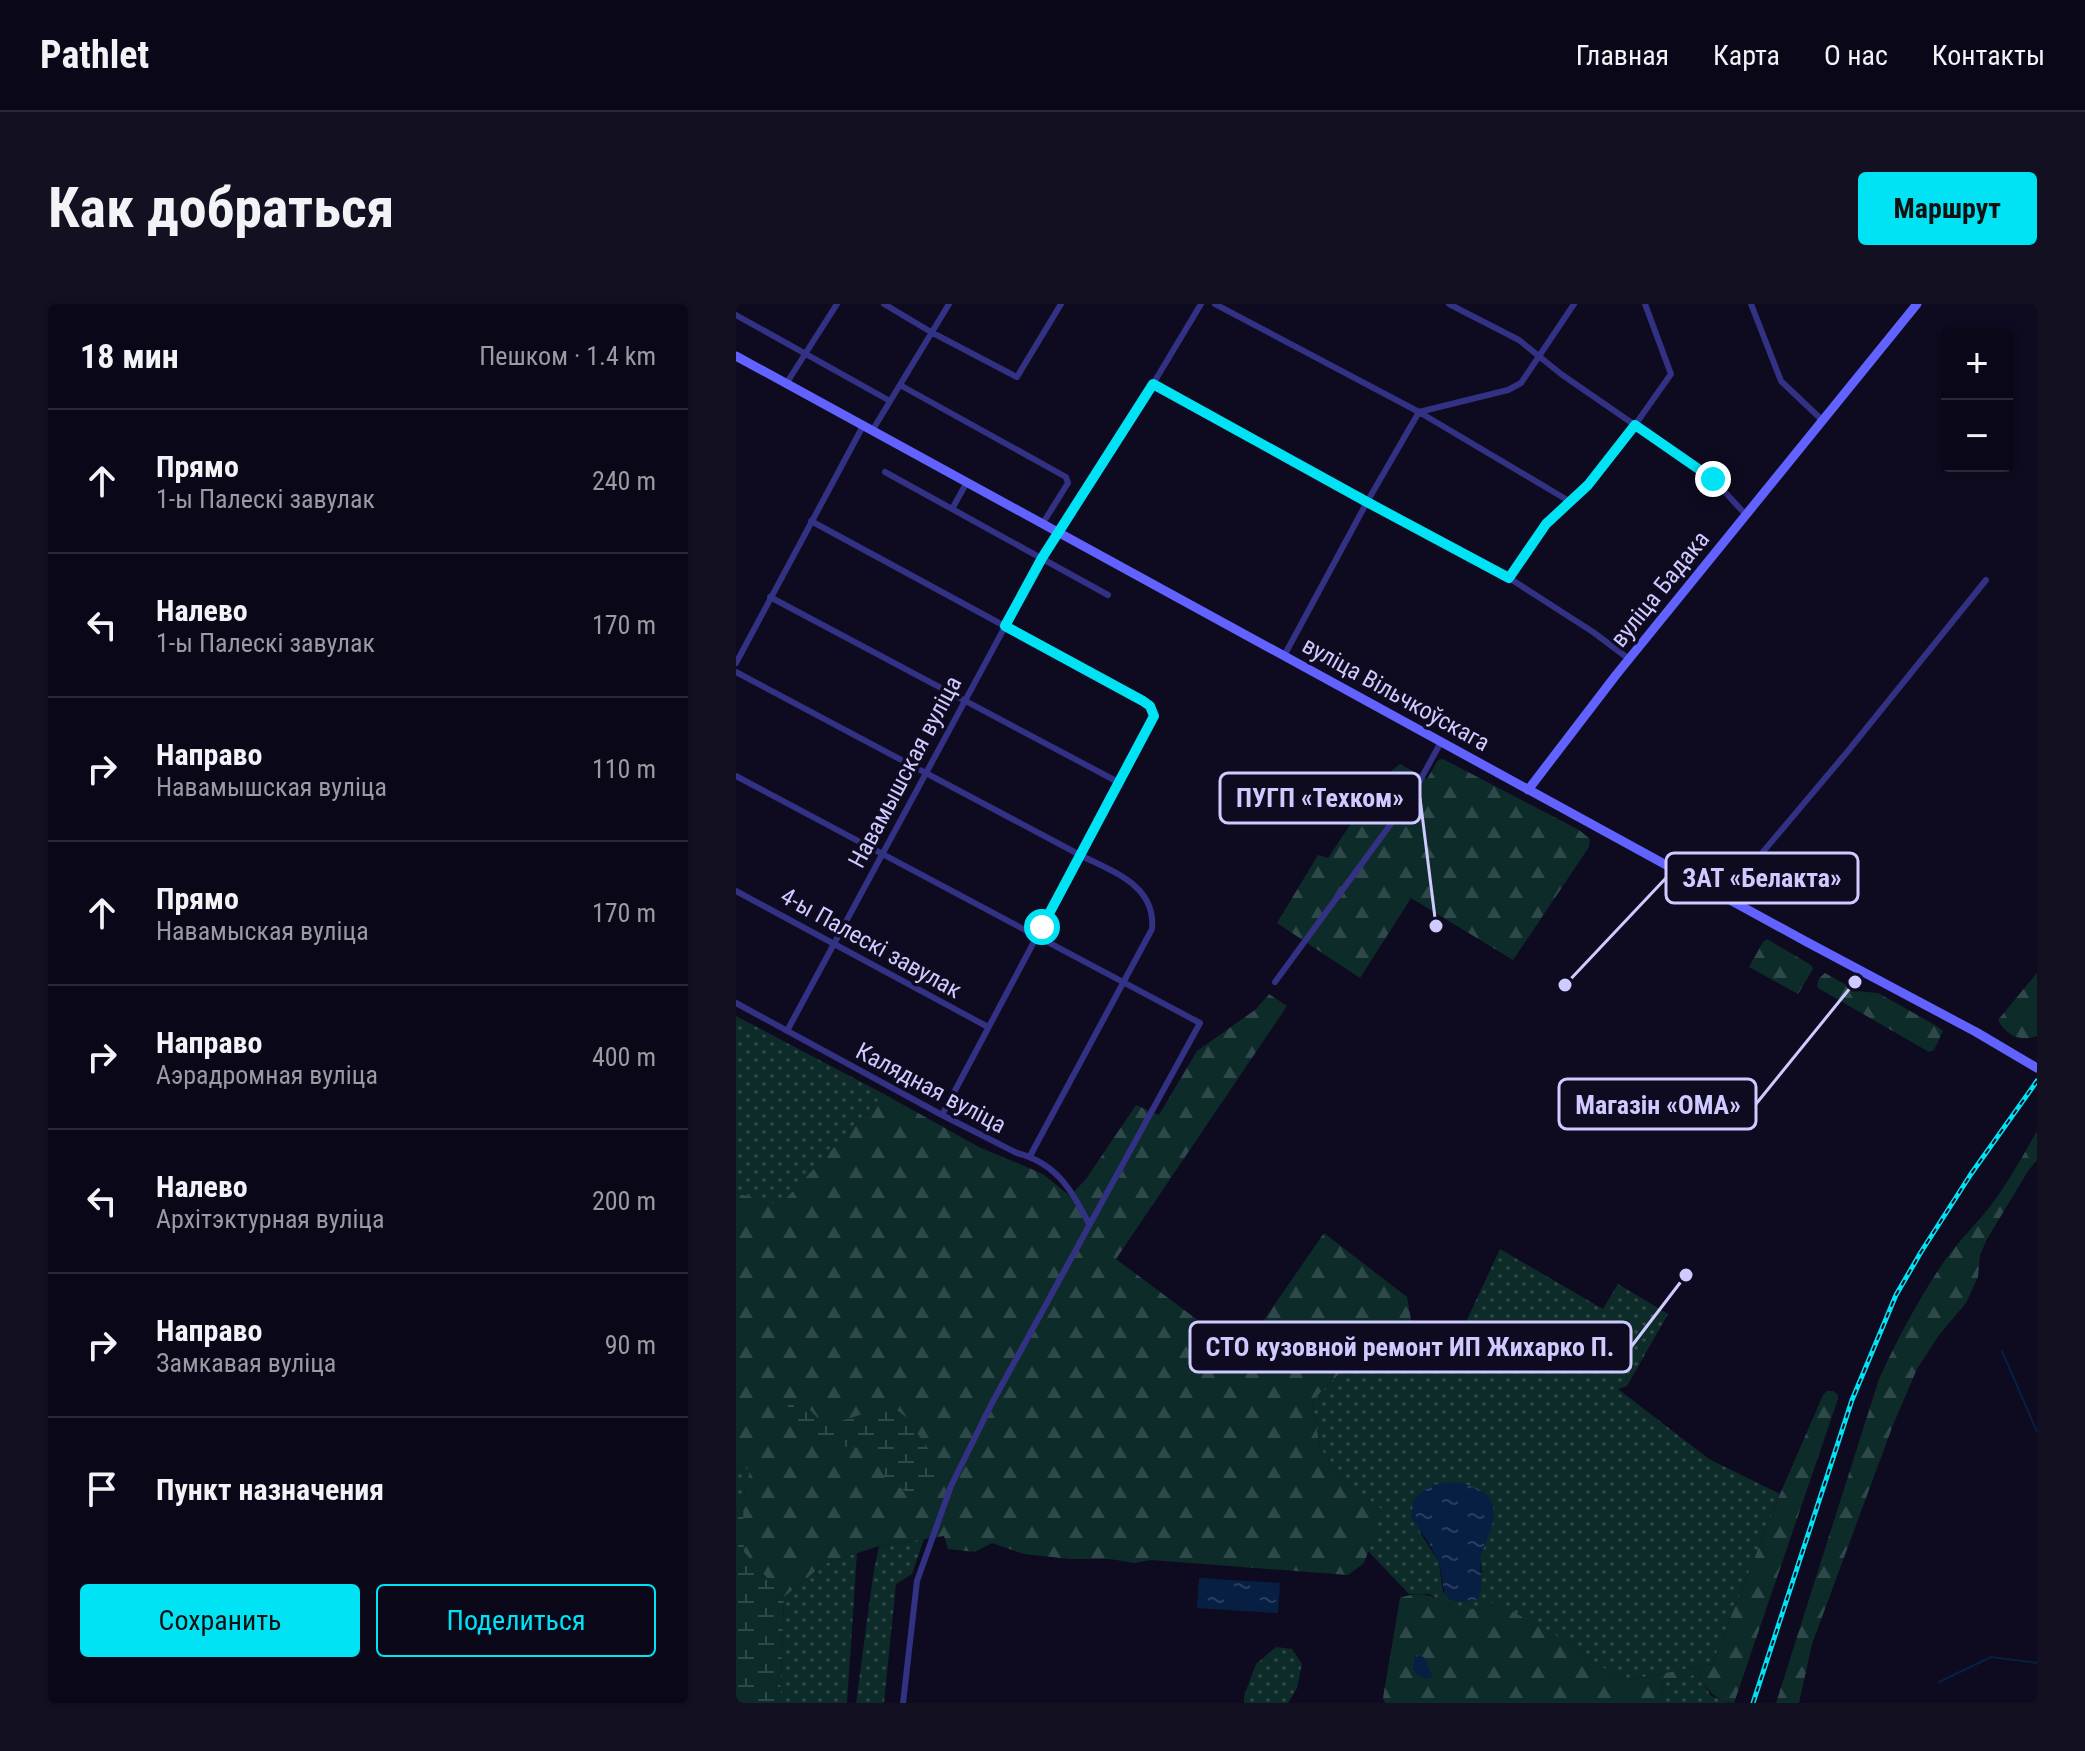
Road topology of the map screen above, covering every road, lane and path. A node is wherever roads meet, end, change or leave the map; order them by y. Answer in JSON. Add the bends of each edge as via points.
{"nodes":[{"id":1,"x":837,"y":304,"type":"edge"},
{"id":2,"x":884,"y":304,"type":"edge"},
{"id":3,"x":949,"y":304,"type":"edge"},
{"id":4,"x":1061,"y":304,"type":"edge"},
{"id":5,"x":1201,"y":304,"type":"edge"},
{"id":6,"x":1215,"y":304,"type":"edge"},
{"id":7,"x":1449,"y":304,"type":"edge"},
{"id":8,"x":1574,"y":304,"type":"edge"},
{"id":9,"x":1645,"y":304,"type":"edge"},
{"id":10,"x":1751,"y":304,"type":"edge"},
{"id":11,"x":1917,"y":304,"type":"edge"},
{"id":12,"x":736,"y":315,"type":"edge"},
{"id":13,"x":931,"y":332,"type":"junction"},
{"id":14,"x":805,"y":353,"type":"junction"},
{"id":15,"x":736,"y":356,"type":"edge"},
{"id":16,"x":1540,"y":356,"type":"junction"},
{"id":17,"x":786,"y":384,"type":"junction"},
{"id":18,"x":1153,"y":384,"type":"junction"},
{"id":19,"x":900,"y":385,"type":"junction"},
{"id":20,"x":890,"y":401,"type":"junction"},
{"id":21,"x":1419,"y":412,"type":"junction"},
{"id":22,"x":1822,"y":420,"type":"junction"},
{"id":23,"x":1635,"y":425,"type":"junction"},
{"id":24,"x":868,"y":428,"type":"junction"},
{"id":25,"x":885,"y":472,"type":"dead end"},
{"id":26,"x":967,"y":482,"type":"junction"},
{"id":27,"x":1569,"y":501,"type":"junction"},
{"id":28,"x":1367,"y":502,"type":"junction"},
{"id":29,"x":952,"y":509,"type":"junction"},
{"id":30,"x":1746,"y":515,"type":"junction"},
{"id":31,"x":811,"y":521,"type":"junction"},
{"id":32,"x":1043,"y":523,"type":"junction"},
{"id":33,"x":1059,"y":532,"type":"junction"},
{"id":34,"x":1042,"y":558,"type":"junction"},
{"id":35,"x":1509,"y":578,"type":"junction"},
{"id":36,"x":1986,"y":580,"type":"dead end"},
{"id":37,"x":1108,"y":595,"type":"dead end"},
{"id":38,"x":770,"y":597,"type":"junction"},
{"id":39,"x":1005,"y":626,"type":"junction"},
{"id":40,"x":1284,"y":656,"type":"junction"},
{"id":41,"x":1629,"y":659,"type":"junction"},
{"id":42,"x":736,"y":663,"type":"edge"},
{"id":43,"x":736,"y":672,"type":"edge"},
{"id":44,"x":964,"y":701,"type":"junction"},
{"id":45,"x":1441,"y":742,"type":"junction"},
{"id":46,"x":925,"y":774,"type":"junction"},
{"id":47,"x":736,"y":776,"type":"edge"},
{"id":48,"x":1118,"y":782,"type":"junction"},
{"id":49,"x":1528,"y":790,"type":"junction"},
{"id":50,"x":881,"y":854,"type":"junction"},
{"id":51,"x":1080,"y":855,"type":"junction"},
{"id":52,"x":736,"y":891,"type":"edge"},
{"id":53,"x":1725,"y":897,"type":"junction"},
{"id":54,"x":1037,"y":937,"type":"junction"},
{"id":55,"x":834,"y":943,"type":"junction"},
{"id":56,"x":1122,"y":982,"type":"junction"},
{"id":57,"x":1275,"y":982,"type":"dead end"},
{"id":58,"x":736,"y":1003,"type":"edge"},
{"id":59,"x":988,"y":1027,"type":"junction"},
{"id":60,"x":787,"y":1031,"type":"junction"},
{"id":61,"x":2037,"y":1068,"type":"edge"},
{"id":62,"x":942,"y":1115,"type":"junction"},
{"id":63,"x":1030,"y":1156,"type":"junction"},
{"id":64,"x":1089,"y":1224,"type":"junction"},
{"id":65,"x":903,"y":1703,"type":"edge"}],
"edges":[{"from":1,"to":14,"type":"street"},
{"from":2,"to":13,"type":"street"},
{"from":3,"to":13,"type":"street"},
{"from":4,"to":13,"type":"street","via":[[1017,377]]},
{"from":5,"to":18,"type":"street","name":"Навамышская вуліца"},
{"from":6,"to":21,"type":"street"},
{"from":7,"to":16,"type":"street"},
{"from":8,"to":16,"type":"street"},
{"from":9,"to":23,"type":"street","via":[[1671,374]]},
{"from":10,"to":22,"type":"street","via":[[1781,381]]},
{"from":11,"to":22,"type":"main road","name":"вуліца Бадака"},
{"from":12,"to":14,"type":"street"},
{"from":13,"to":19,"type":"street"},
{"from":14,"to":17,"type":"street"},
{"from":14,"to":20,"type":"street"},
{"from":15,"to":17,"type":"main road","name":"вуліца Вільчкоўскага"},
{"from":16,"to":21,"type":"street","via":[[1521,383],[1508,390]]},
{"from":16,"to":23,"type":"street"},
{"from":17,"to":24,"type":"main road","name":"вуліца Вільчкоўскага"},
{"from":18,"to":28,"type":"street"},
{"from":18,"to":33,"type":"street","name":"Навамышская вуліца"},
{"from":19,"to":20,"type":"street"},
{"from":19,"to":32,"type":"street","via":[[1066,477],[1068,483]]},
{"from":20,"to":24,"type":"street"},
{"from":21,"to":27,"type":"street"},
{"from":21,"to":28,"type":"street"},
{"from":22,"to":30,"type":"main road","name":"вуліца Бадака"},
{"from":23,"to":27,"type":"street"},
{"from":23,"to":30,"type":"street","via":[[1713,479]]},
{"from":24,"to":26,"type":"main road","name":"вуліца Вільчкоўскага"},
{"from":24,"to":31,"type":"street"},
{"from":25,"to":29,"type":"street"},
{"from":26,"to":29,"type":"street"},
{"from":26,"to":32,"type":"main road","name":"вуліца Вільчкоўскага"},
{"from":27,"to":35,"type":"street","via":[[1546,524]]},
{"from":28,"to":35,"type":"street"},
{"from":28,"to":40,"type":"street"},
{"from":29,"to":34,"type":"street"},
{"from":30,"to":41,"type":"main road","name":"вуліца Бадака"},
{"from":31,"to":38,"type":"street"},
{"from":31,"to":39,"type":"street"},
{"from":32,"to":33,"type":"main road","name":"вуліца Вільчкоўскага"},
{"from":33,"to":34,"type":"street","name":"Навамышская вуліца"},
{"from":33,"to":40,"type":"main road","name":"вуліца Вільчкоўскага"},
{"from":34,"to":37,"type":"street"},
{"from":34,"to":39,"type":"street","name":"Навамышская вуліца"},
{"from":35,"to":41,"type":"street"},
{"from":36,"to":53,"type":"street"},
{"from":38,"to":42,"type":"street"},
{"from":38,"to":44,"type":"street"},
{"from":39,"to":44,"type":"street","name":"Навамышская вуліца"},
{"from":39,"to":48,"type":"street","via":[[1150,706],[1154,716]]},
{"from":40,"to":45,"type":"main road","name":"вуліца Вільчкоўскага"},
{"from":41,"to":49,"type":"main road","name":"вуліца Бадака"},
{"from":43,"to":46,"type":"street"},
{"from":44,"to":46,"type":"street","name":"Навамышская вуліца"},
{"from":44,"to":48,"type":"street"},
{"from":45,"to":49,"type":"main road","name":"вуліца Вільчкоўскага"},
{"from":45,"to":57,"type":"street","via":[[1412,795]]},
{"from":46,"to":50,"type":"street","name":"Навамышская вуліца"},
{"from":46,"to":51,"type":"street"},
{"from":47,"to":50,"type":"street"},
{"from":48,"to":51,"type":"street"},
{"from":49,"to":53,"type":"main road","name":"вуліца Вільчкоўскага"},
{"from":50,"to":54,"type":"street"},
{"from":50,"to":55,"type":"street","name":"Навамышская вуліца"},
{"from":51,"to":54,"type":"street"},
{"from":51,"to":56,"type":"street","via":[[1128,881],[1150,904],[1152,929]]},
{"from":52,"to":55,"type":"street","name":"4-ы Палескі завулак"},
{"from":53,"to":61,"type":"main road","name":"вуліца Вільчкоўскага"},
{"from":54,"to":56,"type":"street"},
{"from":54,"to":59,"type":"street"},
{"from":55,"to":59,"type":"street","name":"4-ы Палескі завулак"},
{"from":55,"to":60,"type":"street","name":"Навамышская вуліца"},
{"from":56,"to":63,"type":"street"},
{"from":56,"to":64,"type":"street","via":[[1200,1023]]},
{"from":58,"to":60,"type":"street","name":"Калядная вуліца"},
{"from":59,"to":62,"type":"street"},
{"from":60,"to":62,"type":"street","name":"Калядная вуліца"},
{"from":62,"to":63,"type":"street","name":"Калядная вуліца"},
{"from":63,"to":64,"type":"street","name":"Калядная вуліца","via":[[1072,1190]]},
{"from":64,"to":65,"type":"street","via":[[951,1486],[917,1581]]}]}
